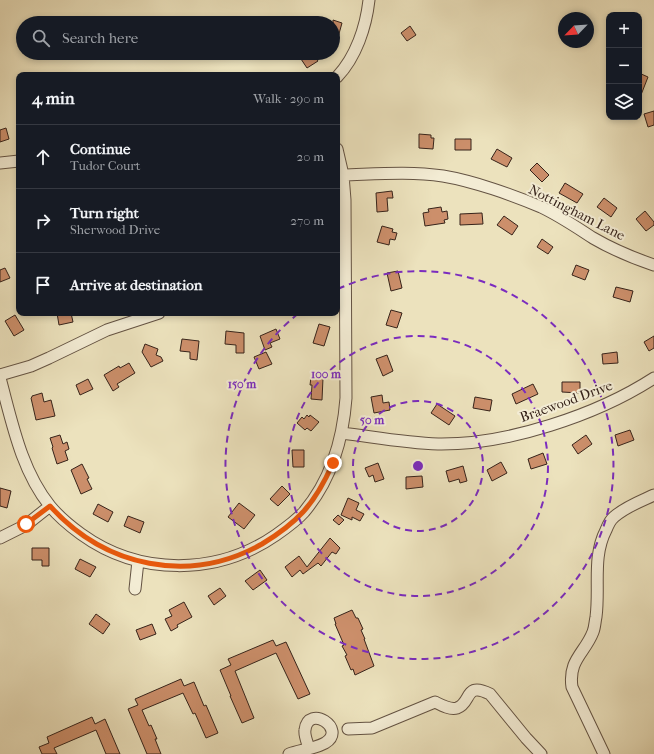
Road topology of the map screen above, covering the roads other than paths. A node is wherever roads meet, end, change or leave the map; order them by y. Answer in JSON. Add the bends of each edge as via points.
{"nodes":[{"id":1,"x":368,"y":0,"type":"edge"},
{"id":2,"x":340,"y":74,"type":"edge"},
{"id":3,"x":16,"y":161,"type":"edge"},
{"id":4,"x":340,"y":162,"type":"edge"},
{"id":5,"x":0,"y":163,"type":"edge"},
{"id":6,"x":343,"y":175,"type":"junction"},
{"id":7,"x":654,"y":265,"type":"edge"},
{"id":8,"x":341,"y":304,"type":"edge"},
{"id":9,"x":149,"y":316,"type":"edge"},
{"id":10,"x":0,"y":376,"type":"edge"},
{"id":11,"x":654,"y":378,"type":"edge"},
{"id":12,"x":342,"y":433,"type":"junction"},
{"id":13,"x":654,"y":495,"type":"edge"},
{"id":14,"x":50,"y":506,"type":"junction"},
{"id":15,"x":0,"y":538,"type":"edge"},
{"id":16,"x":138,"y":561,"type":"junction"},
{"id":17,"x":135,"y":589,"type":"dead end"},
{"id":18,"x":348,"y":729,"type":"dead end"},
{"id":19,"x":309,"y":748,"type":"dead end"},
{"id":20,"x":289,"y":754,"type":"edge"},
{"id":21,"x":541,"y":754,"type":"edge"},
{"id":22,"x":604,"y":754,"type":"edge"}],
"edges":[{"from":1,"to":2,"type":"street","via":[[362,34],[353,55]]},
{"from":3,"to":5,"type":"street"},
{"from":4,"to":6,"type":"street"},
{"from":6,"to":7,"type":"street","name":"Nottingham Lane","via":[[396,173],[462,180],[541,207],[621,252]]},
{"from":6,"to":8,"type":"street","via":[[345,200]]},
{"from":8,"to":12,"type":"street","via":[[346,398]]},
{"from":9,"to":10,"type":"street","via":[[107,330],[43,361]]},
{"from":10,"to":14,"type":"street","via":[[22,456],[34,482]]},
{"from":11,"to":12,"type":"street","name":"Braewood Drive","via":[[639,388],[579,415],[552,425],[498,438],[439,444]]},
{"from":12,"to":16,"type":"street","via":[[333,463],[316,495],[304,512],[270,540],[242,554],[209,564],[163,566]]},
{"from":13,"to":22,"type":"street","via":[[612,518],[602,537],[598,556],[598,594],[594,631],[572,669],[572,687]]},
{"from":14,"to":15,"type":"street","via":[[26,524]]},
{"from":14,"to":16,"type":"street","via":[[71,527],[98,545]]},
{"from":16,"to":17,"type":"street"},
{"from":18,"to":21,"type":"street","via":[[372,728],[435,702],[456,708],[476,689],[490,694]]},
{"from":19,"to":20,"type":"street"}]}
